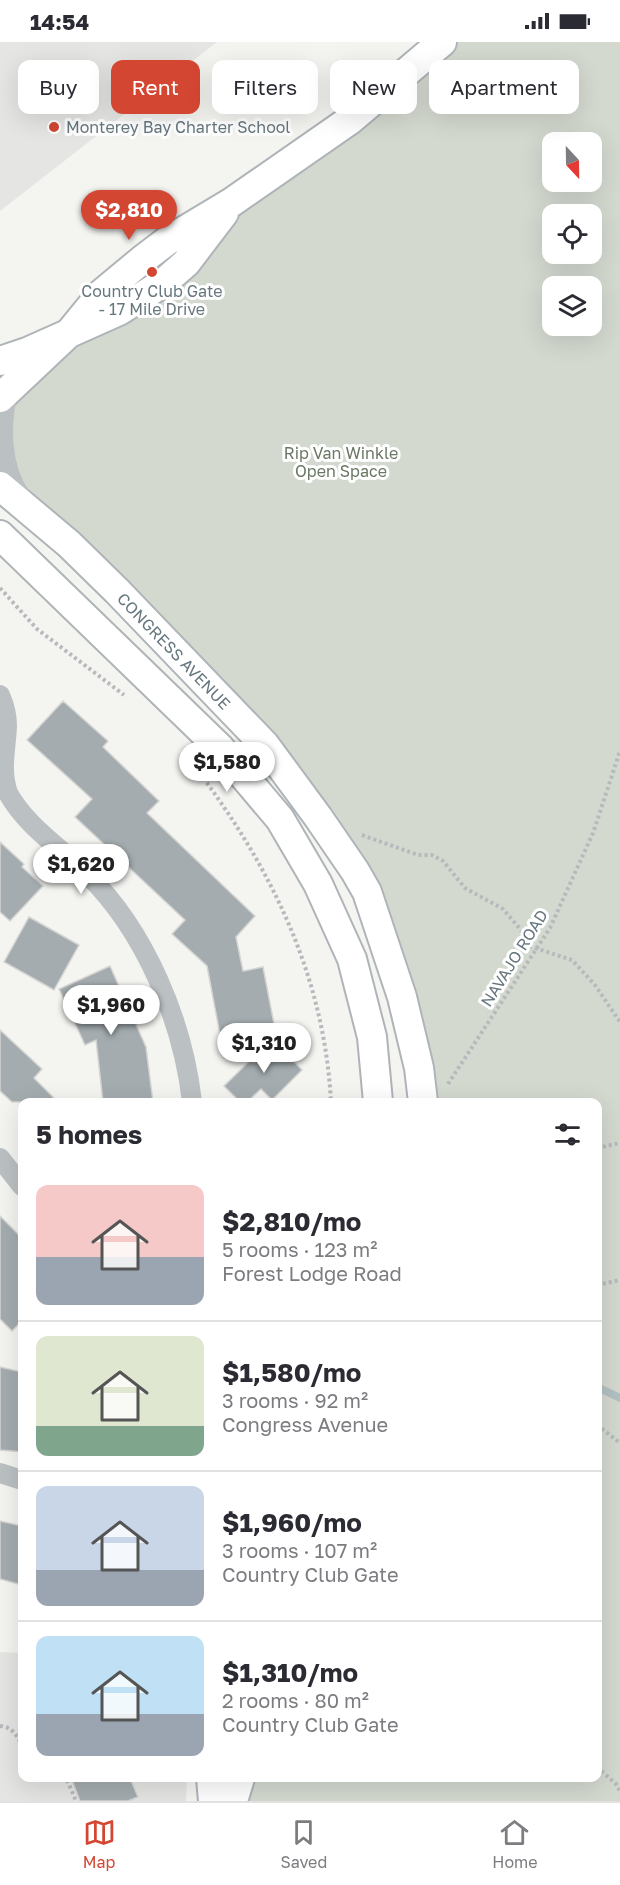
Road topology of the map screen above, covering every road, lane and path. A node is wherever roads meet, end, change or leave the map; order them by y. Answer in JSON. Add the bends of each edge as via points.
{"nodes":[{"id":1,"x":442,"y":42,"type":"edge"},
{"id":2,"x":70,"y":332,"type":"junction"},
{"id":3,"x":0,"y":362,"type":"edge"},
{"id":4,"x":4,"y":394,"type":"edge"},
{"id":5,"x":0,"y":486,"type":"edge"},
{"id":6,"x":38,"y":518,"type":"junction"},
{"id":7,"x":0,"y":535,"type":"edge"},
{"id":8,"x":0,"y":588,"type":"edge"},
{"id":9,"x":0,"y":695,"type":"edge"},
{"id":10,"x":130,"y":700,"type":"dead end"},
{"id":11,"x":178,"y":746,"type":"dead end"},
{"id":12,"x":620,"y":751,"type":"edge"},
{"id":13,"x":0,"y":761,"type":"edge"},
{"id":14,"x":354,"y":834,"type":"dead end"},
{"id":15,"x":536,"y":950,"type":"junction"},
{"id":16,"x":620,"y":1022,"type":"edge"},
{"id":17,"x":191,"y":1098,"type":"edge"},
{"id":18,"x":331,"y":1098,"type":"edge"},
{"id":19,"x":378,"y":1098,"type":"edge"},
{"id":20,"x":432,"y":1098,"type":"edge"},
{"id":21,"x":620,"y":1143,"type":"edge"},
{"id":22,"x":602,"y":1147,"type":"edge"},
{"id":23,"x":0,"y":1158,"type":"edge"},
{"id":24,"x":18,"y":1181,"type":"edge"},
{"id":25,"x":620,"y":1280,"type":"edge"},
{"id":26,"x":602,"y":1284,"type":"edge"},
{"id":27,"x":602,"y":1429,"type":"edge"},
{"id":28,"x":620,"y":1443,"type":"edge"},
{"id":29,"x":0,"y":1473,"type":"edge"},
{"id":30,"x":18,"y":1479,"type":"edge"},
{"id":31,"x":0,"y":1726,"type":"edge"},
{"id":32,"x":18,"y":1739,"type":"edge"},
{"id":33,"x":602,"y":1772,"type":"edge"},
{"id":34,"x":68,"y":1782,"type":"edge"},
{"id":35,"x":211,"y":1782,"type":"edge"},
{"id":36,"x":239,"y":1782,"type":"edge"},
{"id":37,"x":620,"y":1792,"type":"edge"},
{"id":38,"x":76,"y":1801,"type":"edge"},
{"id":39,"x":213,"y":1801,"type":"edge"},
{"id":40,"x":233,"y":1801,"type":"edge"}],
"edges":[{"from":1,"to":2,"type":"street","via":[[350,120],[142,260],[101,294]]},
{"from":2,"to":3,"type":"street"},
{"from":2,"to":4,"type":"street"},
{"from":4,"to":6,"type":"street","via":[[6,471]]},
{"from":5,"to":6,"type":"street","name":"CONGRESS AVENUE"},
{"from":6,"to":20,"type":"street","name":"CONGRESS AVENUE","via":[[117,591],[265,745],[355,871],[367,892],[402,997],[419,1068]]},
{"from":7,"to":19,"type":"street","via":[[220,748],[280,819],[318,884],[352,959],[372,1037]]},
{"from":8,"to":10,"type":"path","via":[[37,629]]},
{"from":9,"to":13,"type":"street","via":[[7,726]]},
{"from":11,"to":18,"type":"path","via":[[261,864],[292,927],[324,1039]]},
{"from":12,"to":15,"type":"path","name":"NAVAJO ROAD","via":[[593,833]]},
{"from":13,"to":17,"type":"street","via":[[6,791],[22,815],[89,875],[139,945],[177,1028]]},
{"from":14,"to":15,"type":"path","via":[[443,861],[465,888],[503,909]]},
{"from":15,"to":16,"type":"path","via":[[572,960]]},
{"from":15,"to":20,"type":"path","name":"NAVAJO ROAD"},
{"from":21,"to":22,"type":"path"},
{"from":23,"to":24,"type":"street"},
{"from":25,"to":26,"type":"path"},
{"from":27,"to":28,"type":"path"},
{"from":29,"to":30,"type":"street"},
{"from":31,"to":32,"type":"path","via":[[9,1728]]},
{"from":33,"to":37,"type":"path"},
{"from":34,"to":38,"type":"path"},
{"from":35,"to":39,"type":"street"},
{"from":36,"to":40,"type":"street"}]}
